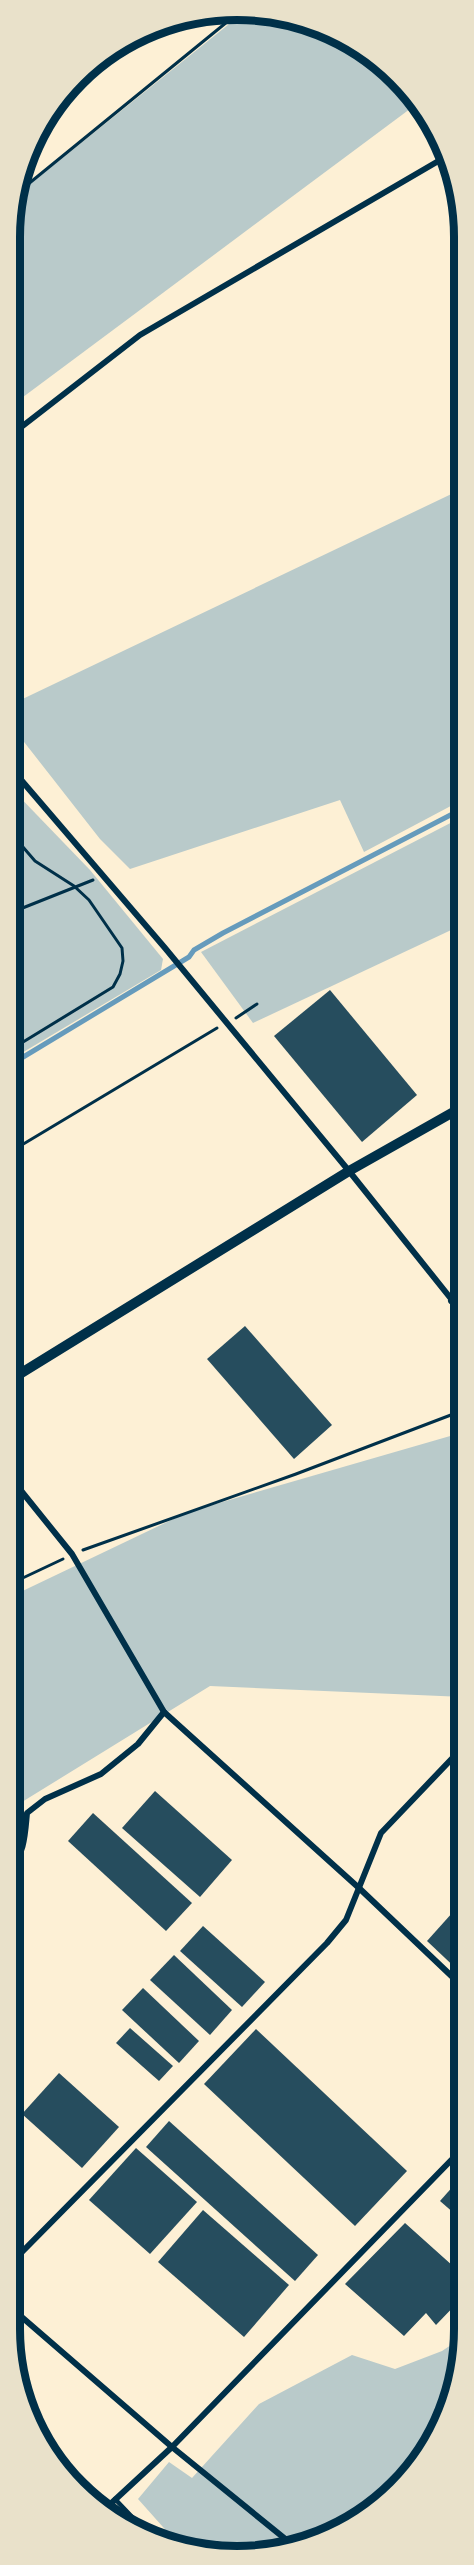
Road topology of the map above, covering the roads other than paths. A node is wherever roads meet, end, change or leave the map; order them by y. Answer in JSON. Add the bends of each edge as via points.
{"nodes":[{"id":1,"x":440,"y":160,"type":"edge"},
{"id":2,"x":20,"y":428,"type":"edge"},
{"id":3,"x":20,"y":779,"type":"edge"},
{"id":4,"x":454,"y":1112,"type":"edge"},
{"id":5,"x":349,"y":1171,"type":"junction"},
{"id":6,"x":454,"y":1299,"type":"edge"},
{"id":7,"x":451,"y":1301,"type":"junction"},
{"id":8,"x":454,"y":1304,"type":"edge"},
{"id":9,"x":20,"y":1374,"type":"edge"},
{"id":10,"x":20,"y":1489,"type":"edge"},
{"id":11,"x":164,"y":1712,"type":"junction"},
{"id":12,"x":454,"y":1757,"type":"edge"},
{"id":13,"x":20,"y":1852,"type":"edge"},
{"id":14,"x":359,"y":1888,"type":"junction"},
{"id":15,"x":454,"y":1978,"type":"edge"},
{"id":16,"x":454,"y":2157,"type":"edge"},
{"id":17,"x":20,"y":2254,"type":"edge"},
{"id":18,"x":20,"y":2316,"type":"edge"},
{"id":19,"x":172,"y":2447,"type":"junction"},
{"id":20,"x":115,"y":2499,"type":"junction"},
{"id":21,"x":110,"y":2504,"type":"edge"},
{"id":22,"x":134,"y":2520,"type":"edge"},
{"id":23,"x":286,"y":2540,"type":"edge"}],
"edges":[{"from":1,"to":2,"type":"street","via":[[140,335]]},
{"from":3,"to":5,"type":"street"},
{"from":4,"to":5,"type":"street"},
{"from":5,"to":7,"type":"street"},
{"from":5,"to":9,"type":"street"},
{"from":6,"to":7,"type":"street"},
{"from":7,"to":8,"type":"street"},
{"from":10,"to":11,"type":"street","via":[[72,1554]]},
{"from":11,"to":13,"type":"street","via":[[138,1744],[101,1774],[45,1799],[27,1813]]},
{"from":11,"to":14,"type":"street"},
{"from":12,"to":14,"type":"street","via":[[381,1833]]},
{"from":14,"to":15,"type":"street"},
{"from":14,"to":17,"type":"street","via":[[346,1920],[327,1943]]},
{"from":16,"to":19,"type":"street"},
{"from":18,"to":19,"type":"street"},
{"from":19,"to":20,"type":"street"},
{"from":19,"to":23,"type":"street"},
{"from":20,"to":21,"type":"street"},
{"from":20,"to":22,"type":"lane"}]}
